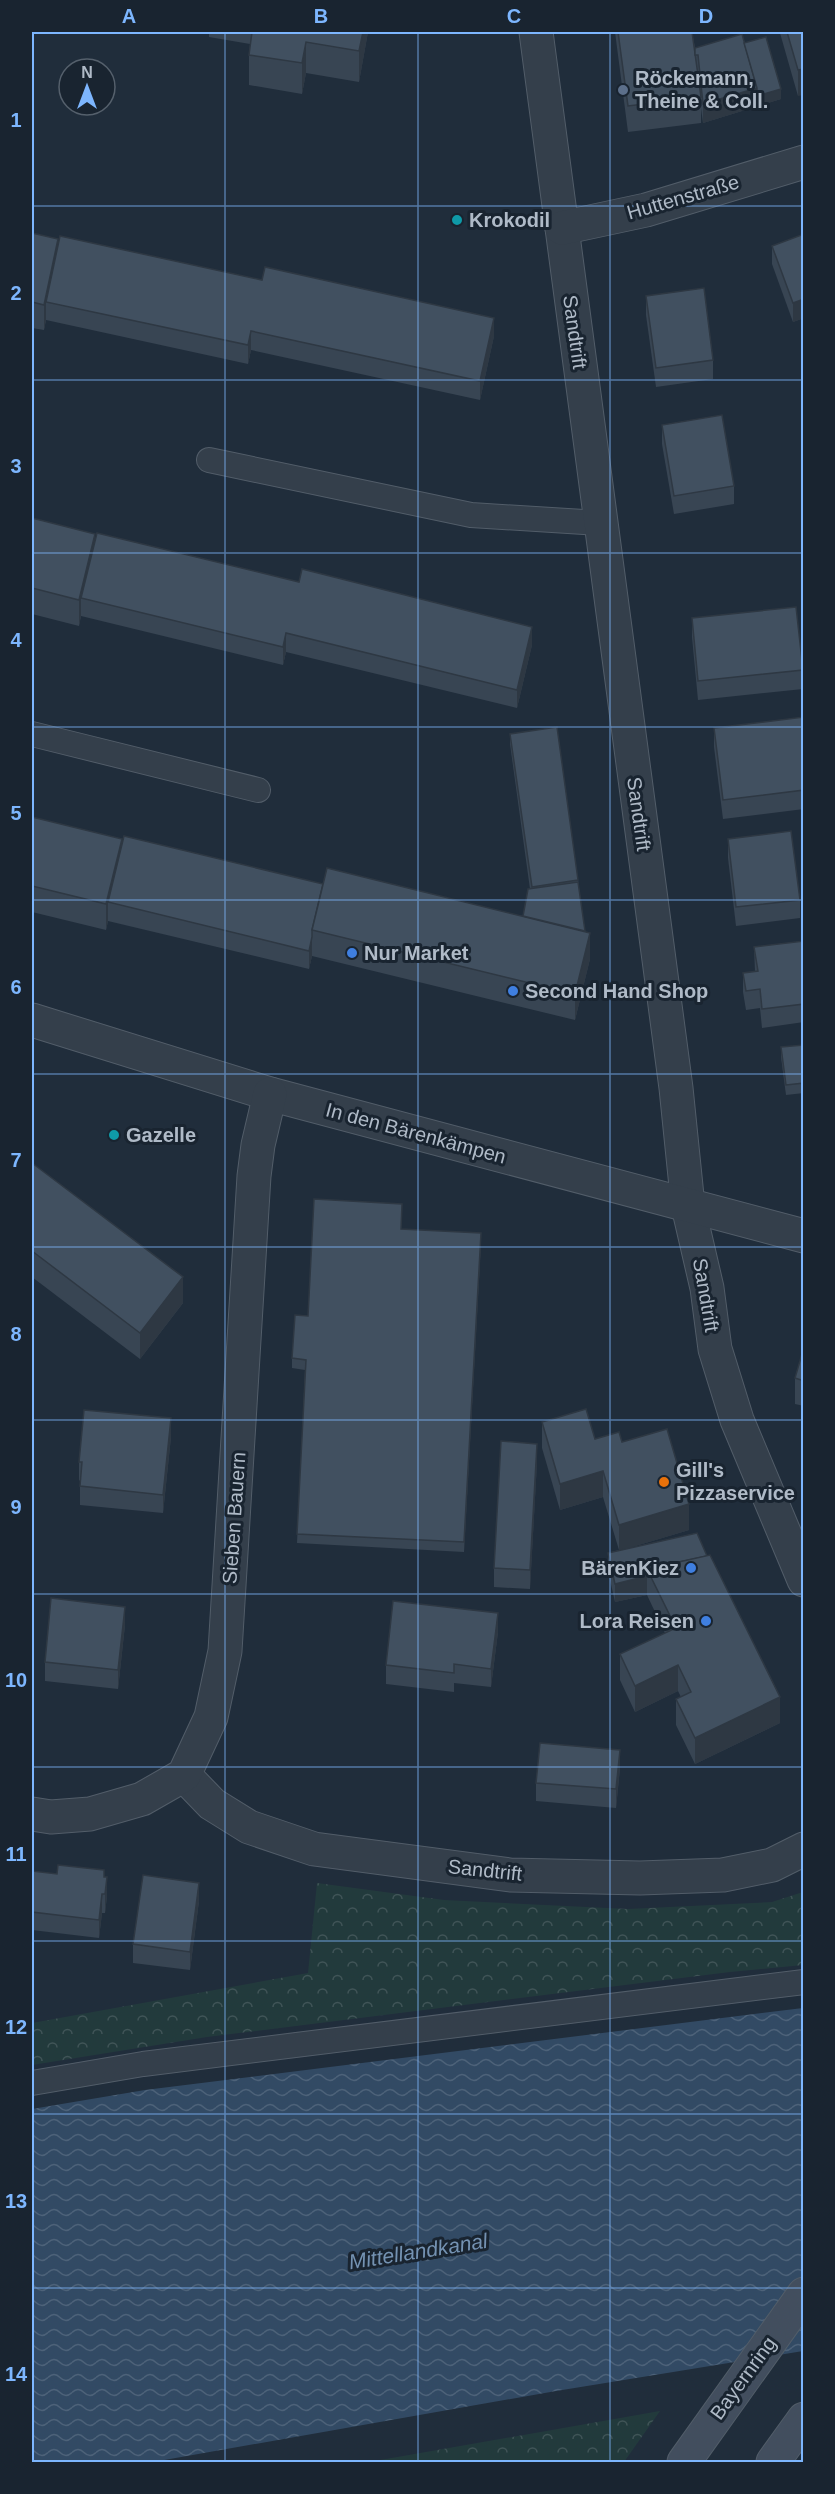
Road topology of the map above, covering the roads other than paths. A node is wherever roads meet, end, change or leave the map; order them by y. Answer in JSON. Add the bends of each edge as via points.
{"nodes":[{"id":1,"x":536,"y":32,"type":"edge"},
{"id":2,"x":804,"y":162,"type":"edge"},
{"id":3,"x":562,"y":228,"type":"junction"},
{"id":4,"x":209,"y":460,"type":"dead end"},
{"id":5,"x":600,"y":523,"type":"junction"},
{"id":6,"x":32,"y":734,"type":"edge"},
{"id":7,"x":258,"y":790,"type":"dead end"},
{"id":8,"x":32,"y":1020,"type":"edge"},
{"id":9,"x":270,"y":1094,"type":"junction"},
{"id":10,"x":688,"y":1206,"type":"junction"},
{"id":11,"x":804,"y":1236,"type":"edge"},
{"id":12,"x":804,"y":1580,"type":"edge"},
{"id":13,"x":184,"y":1775,"type":"junction"},
{"id":14,"x":32,"y":1814,"type":"edge"},
{"id":15,"x":804,"y":1849,"type":"edge"},
{"id":16,"x":804,"y":1982,"type":"edge"},
{"id":17,"x":32,"y":2083,"type":"edge"},
{"id":18,"x":804,"y":2294,"type":"edge"},
{"id":19,"x":799,"y":2425,"type":"edge"},
{"id":20,"x":690,"y":2453,"type":"edge"},
{"id":21,"x":773,"y":2463,"type":"edge"}],
"edges":[{"from":1,"to":3,"type":"street","name":"Sandtrift"},
{"from":2,"to":3,"type":"street","name":"Huttenstraße","via":[[646,210]]},
{"from":3,"to":5,"type":"street","name":"Sandtrift"},
{"from":4,"to":5,"type":"lane","via":[[471,515]]},
{"from":5,"to":10,"type":"street","name":"Sandtrift","via":[[676,1088]]},
{"from":6,"to":7,"type":"lane"},
{"from":8,"to":9,"type":"street","name":"In den Bärenkämpen"},
{"from":9,"to":10,"type":"street","name":"In den Bärenkämpen"},
{"from":9,"to":13,"type":"street","name":"Sieben Bauern","via":[[254,1176],[225,1651],[211,1717]]},
{"from":10,"to":11,"type":"street","name":"In den Bärenkämpen"},
{"from":10,"to":12,"type":"street","name":"Sandtrift","via":[[707,1288],[715,1349],[737,1420]]},
{"from":13,"to":14,"type":"street","via":[[142,1799],[90,1814]]},
{"from":13,"to":15,"type":"street","name":"Sandtrift","via":[[212,1804],[249,1827],[314,1849],[510,1875],[723,1875],[772,1865]]},
{"from":16,"to":17,"type":"lane","via":[[143,2064]]},
{"from":18,"to":20,"type":"street","name":"Bayernring"},
{"from":19,"to":21,"type":"street"}]}
